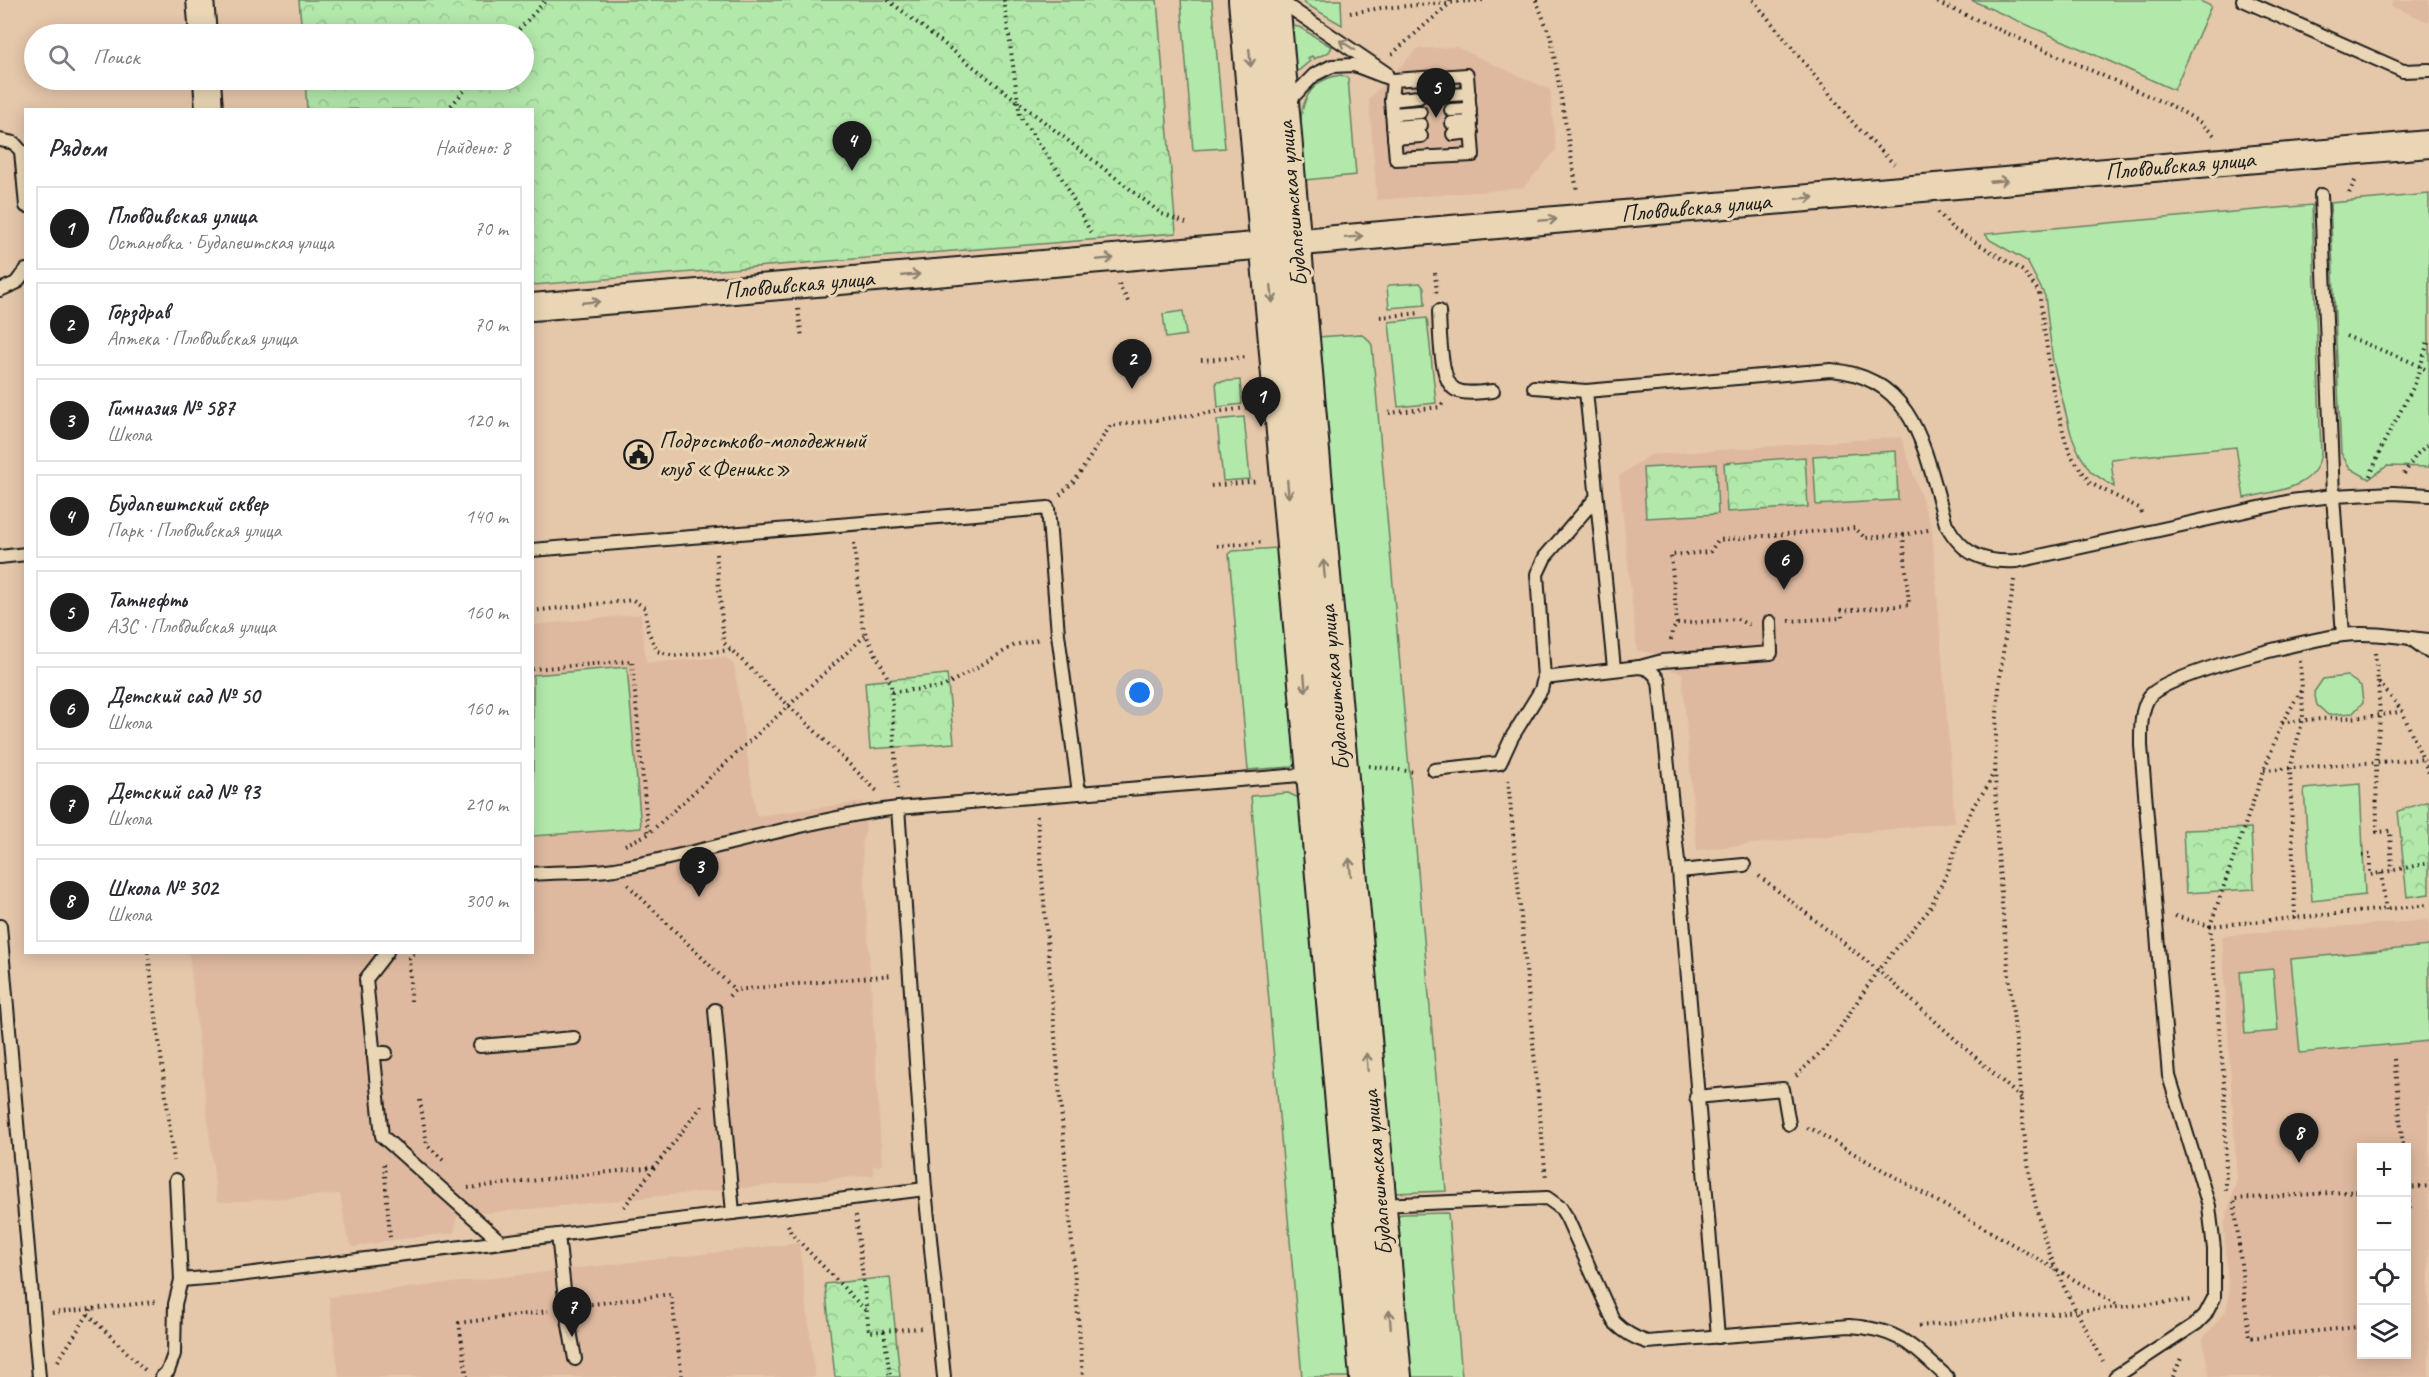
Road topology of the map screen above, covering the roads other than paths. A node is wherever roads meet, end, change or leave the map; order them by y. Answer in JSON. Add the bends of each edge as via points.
{"nodes":[{"id":1,"x":200,"y":0,"type":"edge"},
{"id":2,"x":1245,"y":0,"type":"edge"},
{"id":3,"x":1274,"y":0,"type":"edge"},
{"id":4,"x":1279,"y":0,"type":"edge"},
{"id":5,"x":2243,"y":0,"type":"edge"},
{"id":6,"x":202,"y":24,"type":"edge"},
{"id":7,"x":2429,"y":70,"type":"edge"},
{"id":8,"x":1393,"y":80,"type":"junction"},
{"id":9,"x":208,"y":90,"type":"edge"},
{"id":10,"x":1469,"y":94,"type":"junction"},
{"id":11,"x":1450,"y":95,"type":"dead end"},
{"id":12,"x":1419,"y":97,"type":"dead end"},
{"id":13,"x":1391,"y":100,"type":"junction"},
{"id":14,"x":209,"y":108,"type":"edge"},
{"id":15,"x":1283,"y":108,"type":"junction"},
{"id":16,"x":1470,"y":109,"type":"junction"},
{"id":17,"x":1451,"y":110,"type":"dead end"},
{"id":18,"x":1420,"y":112,"type":"dead end"},
{"id":19,"x":1392,"y":114,"type":"junction"},
{"id":20,"x":1471,"y":127,"type":"junction"},
{"id":21,"x":1452,"y":128,"type":"dead end"},
{"id":22,"x":1421,"y":131,"type":"dead end"},
{"id":23,"x":1394,"y":133,"type":"junction"},
{"id":24,"x":0,"y":140,"type":"edge"},
{"id":25,"x":2429,"y":144,"type":"edge"},
{"id":26,"x":23,"y":150,"type":"edge"},
{"id":27,"x":24,"y":169,"type":"edge"},
{"id":28,"x":2321,"y":195,"type":"dead end"},
{"id":29,"x":1281,"y":244,"type":"junction"},
{"id":30,"x":24,"y":273,"type":"edge"},
{"id":31,"x":0,"y":290,"type":"edge"},
{"id":32,"x":534,"y":306,"type":"edge"},
{"id":33,"x":1439,"y":311,"type":"road end"},
{"id":34,"x":1534,"y":387,"type":"dead end"},
{"id":35,"x":1493,"y":391,"type":"dead end"},
{"id":36,"x":1586,"y":392,"type":"junction"},
{"id":37,"x":2429,"y":495,"type":"edge"},
{"id":38,"x":2333,"y":496,"type":"junction"},
{"id":39,"x":1596,"y":498,"type":"junction"},
{"id":40,"x":534,"y":550,"type":"edge"},
{"id":41,"x":24,"y":554,"type":"edge"},
{"id":42,"x":0,"y":557,"type":"edge"},
{"id":43,"x":1770,"y":622,"type":"road end"},
{"id":44,"x":2343,"y":635,"type":"junction"},
{"id":45,"x":2409,"y":638,"type":"junction"},
{"id":46,"x":2429,"y":640,"type":"edge"},
{"id":47,"x":2429,"y":652,"type":"edge"},
{"id":48,"x":1639,"y":667,"type":"junction"},
{"id":49,"x":1614,"y":668,"type":"junction"},
{"id":50,"x":1544,"y":678,"type":"junction"},
{"id":51,"x":1434,"y":770,"type":"dead end"},
{"id":52,"x":1327,"y":773,"type":"junction"},
{"id":53,"x":1078,"y":793,"type":"junction"},
{"id":54,"x":898,"y":808,"type":"junction"},
{"id":55,"x":1744,"y":865,"type":"road end"},
{"id":56,"x":1678,"y":871,"type":"junction"},
{"id":57,"x":534,"y":874,"type":"edge"},
{"id":58,"x":0,"y":926,"type":"edge"},
{"id":59,"x":385,"y":954,"type":"edge"},
{"id":60,"x":715,"y":1010,"type":"dead end"},
{"id":61,"x":574,"y":1038,"type":"dead end"},
{"id":62,"x":480,"y":1046,"type":"dead end"},
{"id":63,"x":1696,"y":1097,"type":"junction"},
{"id":64,"x":1789,"y":1124,"type":"road end"},
{"id":65,"x":176,"y":1180,"type":"road end"},
{"id":66,"x":925,"y":1189,"type":"junction"},
{"id":67,"x":1365,"y":1206,"type":"junction"},
{"id":68,"x":734,"y":1213,"type":"junction"},
{"id":69,"x":558,"y":1235,"type":"junction"},
{"id":70,"x":501,"y":1242,"type":"junction"},
{"id":71,"x":181,"y":1280,"type":"junction"},
{"id":72,"x":1718,"y":1337,"type":"junction"},
{"id":73,"x":575,"y":1359,"type":"dead end"},
{"id":74,"x":2119,"y":1375,"type":"edge"},
{"id":75,"x":39,"y":1377,"type":"edge"},
{"id":76,"x":162,"y":1377,"type":"edge"},
{"id":77,"x":944,"y":1377,"type":"edge"},
{"id":78,"x":1366,"y":1377,"type":"edge"},
{"id":79,"x":1395,"y":1377,"type":"edge"},
{"id":80,"x":1947,"y":1377,"type":"edge"}],
"edges":[{"from":1,"to":6,"type":"street"},
{"from":2,"to":29,"type":"street","name":"Будапештская улица","one_way":true},
{"from":3,"to":15,"type":"street","name":"Будапештская улица"},
{"from":8,"to":4,"type":"lane","one_way":true},
{"from":5,"to":7,"type":"lane","via":[[2403,71]]},
{"from":8,"to":10,"type":"lane","via":[[1467,75]]},
{"from":8,"to":13,"type":"lane"},
{"from":8,"to":15,"type":"lane","via":[[1354,65],[1332,66],[1314,75]]},
{"from":9,"to":14,"type":"street"},
{"from":10,"to":11,"type":"lane"},
{"from":10,"to":16,"type":"lane"},
{"from":12,"to":13,"type":"lane"},
{"from":13,"to":19,"type":"lane"},
{"from":15,"to":29,"type":"street","name":"Будапештская улица"},
{"from":16,"to":17,"type":"lane"},
{"from":16,"to":20,"type":"lane"},
{"from":18,"to":19,"type":"lane"},
{"from":19,"to":23,"type":"lane"},
{"from":20,"to":21,"type":"lane"},
{"from":20,"to":23,"type":"lane","via":[[1473,155],[1396,159]]},
{"from":22,"to":23,"type":"lane"},
{"from":24,"to":26,"type":"lane"},
{"from":29,"to":25,"type":"street","name":"Пловдивская улица","one_way":true},
{"from":26,"to":27,"type":"lane"},
{"from":28,"to":38,"type":"lane"},
{"from":32,"to":29,"type":"street","name":"Пловдивская улица","one_way":true},
{"from":29,"to":52,"type":"street","name":"Будапештская улица"},
{"from":30,"to":31,"type":"lane","via":[[16,283]]},
{"from":33,"to":35,"type":"lane","via":[[1447,383],[1465,393]]},
{"from":34,"to":36,"type":"lane"},
{"from":36,"to":38,"type":"lane","via":[[1831,370],[1865,376],[1891,392],[1917,429],[1952,535],[1979,558],[2001,562],[2291,501]]},
{"from":36,"to":39,"type":"lane"},
{"from":37,"to":38,"type":"lane"},
{"from":38,"to":44,"type":"lane"},
{"from":39,"to":49,"type":"lane"},
{"from":39,"to":50,"type":"lane","via":[[1545,557],[1537,574]]},
{"from":40,"to":53,"type":"lane","via":[[1048,508],[1058,634]]},
{"from":41,"to":42,"type":"lane"},
{"from":43,"to":48,"type":"lane","via":[[1772,653],[1670,660]]},
{"from":44,"to":45,"type":"lane"},
{"from":44,"to":74,"type":"lane","via":[[2219,665],[2158,688],[2149,698],[2141,727],[2141,746],[2169,1076],[2209,1206],[2214,1298],[2197,1323]]},
{"from":45,"to":46,"type":"lane"},
{"from":45,"to":47,"type":"lane"},
{"from":48,"to":49,"type":"lane"},
{"from":48,"to":56,"type":"lane","via":[[1647,668],[1659,681]]},
{"from":49,"to":50,"type":"lane"},
{"from":50,"to":51,"type":"lane","via":[[1500,763]]},
{"from":52,"to":53,"type":"lane"},
{"from":52,"to":67,"type":"street","name":"Будапештская улица"},
{"from":53,"to":54,"type":"lane"},
{"from":54,"to":57,"type":"lane","via":[[612,869]]},
{"from":54,"to":66,"type":"lane"},
{"from":55,"to":56,"type":"lane"},
{"from":56,"to":63,"type":"lane"},
{"from":58,"to":75,"type":"lane"},
{"from":59,"to":70,"type":"lane","via":[[366,979],[380,1053],[382,1136]]},
{"from":60,"to":68,"type":"lane"},
{"from":61,"to":62,"type":"lane"},
{"from":63,"to":64,"type":"lane","via":[[1784,1089]]},
{"from":63,"to":72,"type":"lane"},
{"from":65,"to":71,"type":"lane"},
{"from":66,"to":68,"type":"lane"},
{"from":66,"to":77,"type":"lane"},
{"from":67,"to":72,"type":"lane","via":[[1547,1198],[1567,1218],[1614,1322],[1623,1331],[1647,1342]]},
{"from":67,"to":78,"type":"street","name":"Будапештская улица"},
{"from":79,"to":67,"type":"street","name":"Будапештская улица","one_way":true},
{"from":68,"to":69,"type":"lane"},
{"from":69,"to":70,"type":"lane"},
{"from":69,"to":73,"type":"lane"},
{"from":70,"to":71,"type":"lane"},
{"from":71,"to":76,"type":"lane","via":[[176,1299],[174,1354]]},
{"from":72,"to":80,"type":"lane","via":[[1849,1326],[1885,1330],[1913,1346]]}]}
